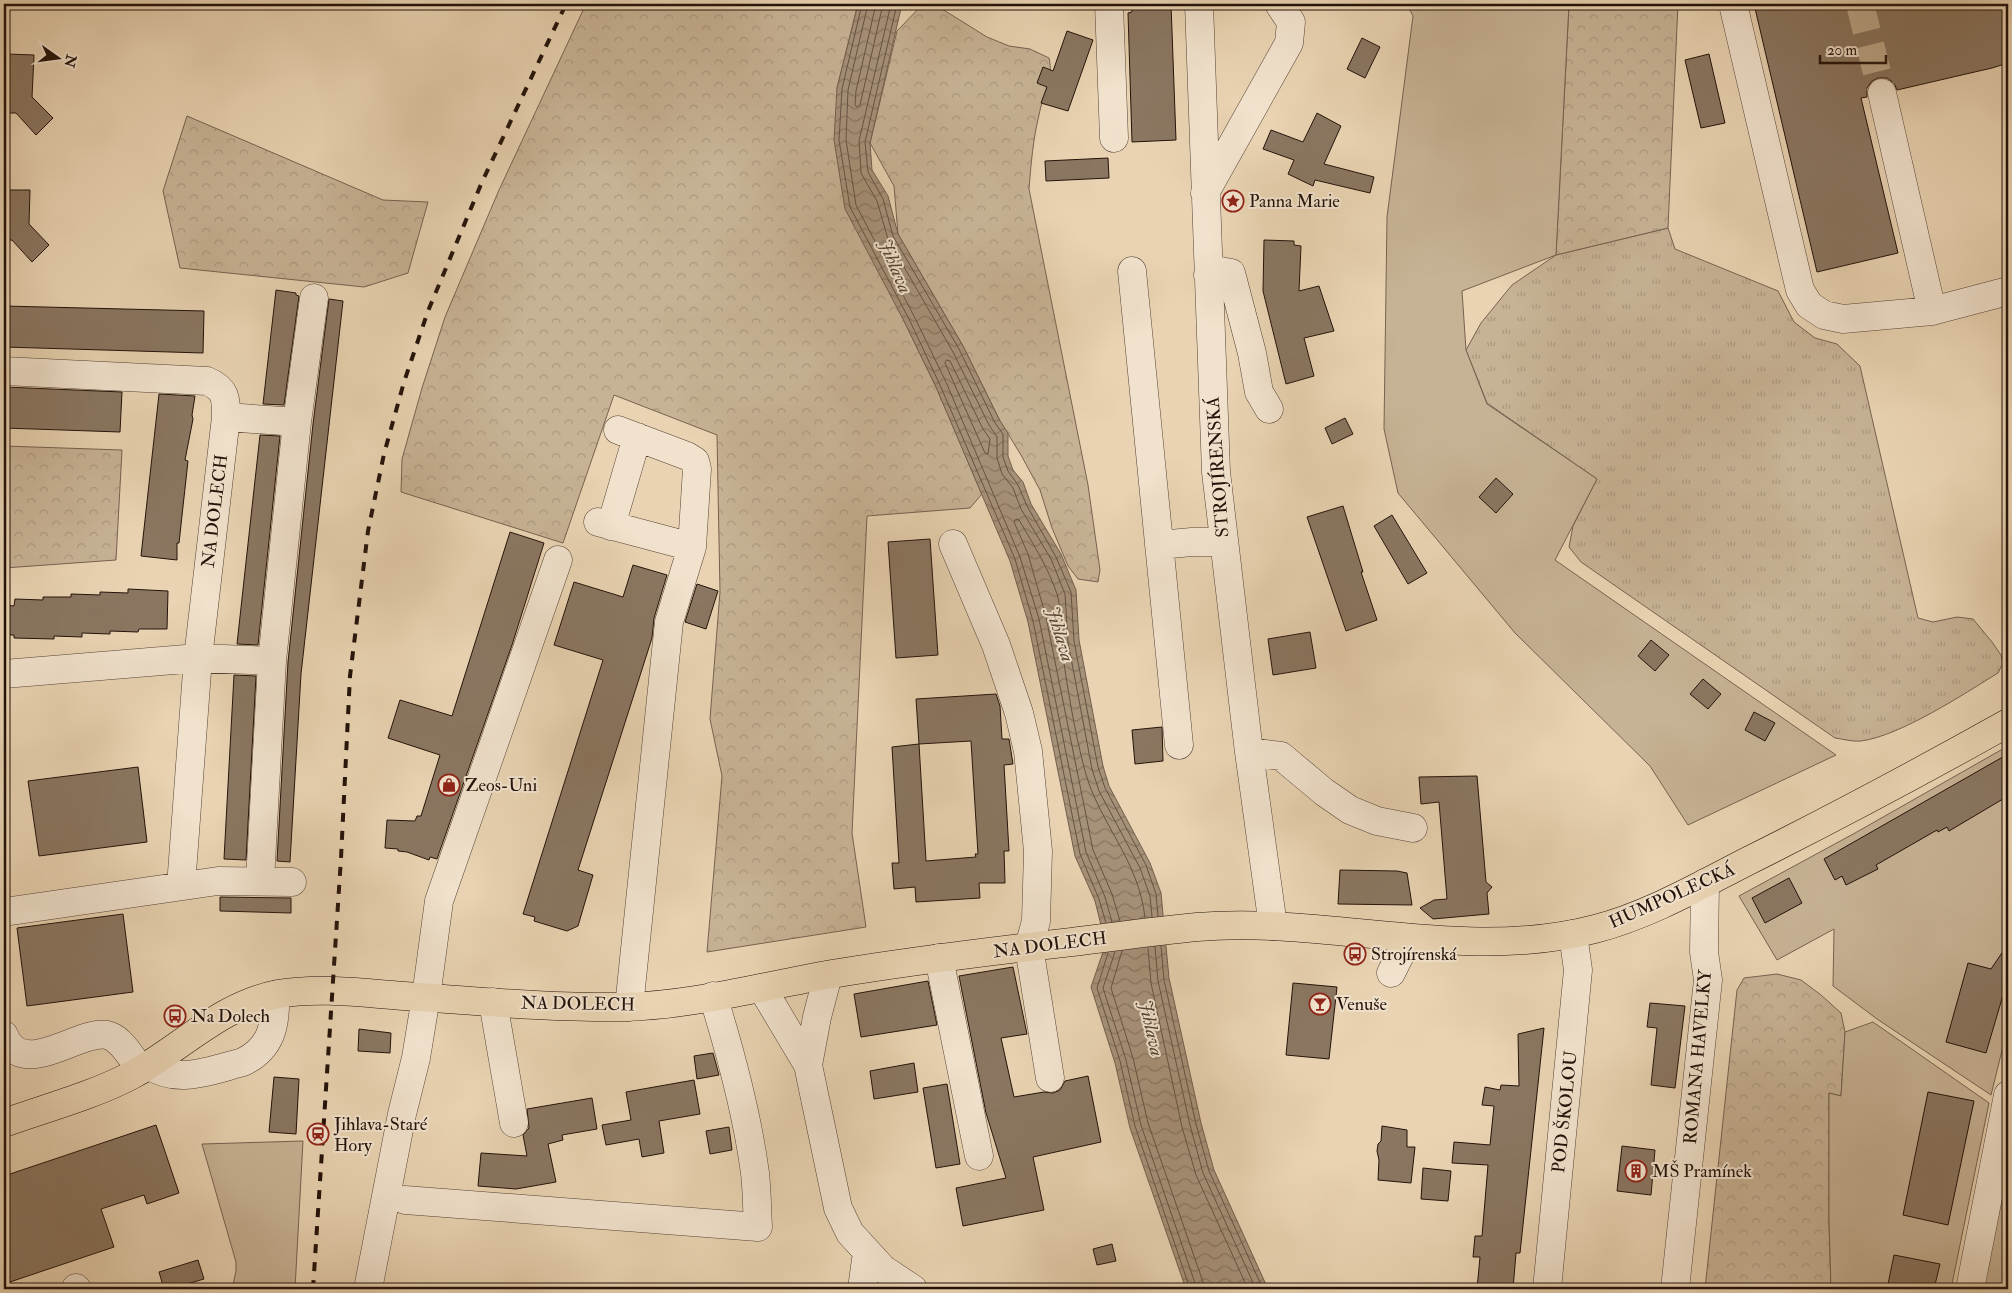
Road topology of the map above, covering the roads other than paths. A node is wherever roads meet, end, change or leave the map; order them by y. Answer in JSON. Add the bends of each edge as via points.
{"nodes":[{"id":1,"x":1109,"y":4,"type":"edge"},
{"id":2,"x":1199,"y":4,"type":"edge"},
{"id":3,"x":1279,"y":4,"type":"edge"},
{"id":4,"x":1733,"y":4,"type":"edge"},
{"id":5,"x":1882,"y":93,"type":"tunnel mouth"},
{"id":6,"x":1114,"y":138,"type":"dead end"},
{"id":7,"x":1204,"y":193,"type":"junction"},
{"id":8,"x":1132,"y":271,"type":"dead end"},
{"id":9,"x":1208,"y":275,"type":"junction"},
{"id":10,"x":2008,"y":291,"type":"edge"},
{"id":11,"x":314,"y":298,"type":"dead end"},
{"id":12,"x":1932,"y":311,"type":"junction"},
{"id":13,"x":1252,"y":353,"type":"junction"},
{"id":14,"x":1212,"y":354,"type":"junction"},
{"id":15,"x":4,"y":371,"type":"edge"},
{"id":16,"x":1269,"y":408,"type":"dead end"},
{"id":17,"x":226,"y":418,"type":"junction"},
{"id":18,"x":297,"y":422,"type":"junction"},
{"id":19,"x":1223,"y":542,"type":"junction"},
{"id":20,"x":953,"y":544,"type":"dead end"},
{"id":21,"x":1159,"y":544,"type":"junction"},
{"id":22,"x":692,"y":547,"type":"junction"},
{"id":23,"x":558,"y":560,"type":"dead end"},
{"id":24,"x":198,"y":658,"type":"junction"},
{"id":25,"x":272,"y":661,"type":"junction"},
{"id":26,"x":4,"y":674,"type":"edge"},
{"id":27,"x":2008,"y":723,"type":"edge"},
{"id":28,"x":1179,"y":745,"type":"dead end"},
{"id":29,"x":1249,"y":752,"type":"junction"},
{"id":30,"x":1413,"y":828,"type":"dead end"},
{"id":31,"x":260,"y":882,"type":"junction"},
{"id":32,"x":292,"y":882,"type":"dead end"},
{"id":33,"x":1705,"y":883,"type":"junction"},
{"id":34,"x":182,"y":886,"type":"junction"},
{"id":35,"x":4,"y":912,"type":"edge"},
{"id":36,"x":1273,"y":926,"type":"junction"},
{"id":37,"x":1573,"y":934,"type":"junction"},
{"id":38,"x":1408,"y":938,"type":"junction"},
{"id":39,"x":1038,"y":946,"type":"junction"},
{"id":40,"x":939,"y":958,"type":"junction"},
{"id":41,"x":1391,"y":973,"type":"dead end"},
{"id":42,"x":828,"y":975,"type":"junction"},
{"id":43,"x":762,"y":988,"type":"junction"},
{"id":44,"x":275,"y":995,"type":"junction"},
{"id":45,"x":713,"y":996,"type":"junction"},
{"id":46,"x":426,"y":997,"type":"junction"},
{"id":47,"x":493,"y":1002,"type":"junction"},
{"id":48,"x":629,"y":1007,"type":"junction"},
{"id":49,"x":4,"y":1035,"type":"edge"},
{"id":50,"x":808,"y":1065,"type":"junction"},
{"id":51,"x":145,"y":1068,"type":"junction"},
{"id":52,"x":1050,"y":1078,"type":"dead end"},
{"id":53,"x":2008,"y":1095,"type":"edge"},
{"id":54,"x":4,"y":1123,"type":"edge"},
{"id":55,"x":514,"y":1123,"type":"dead end"},
{"id":56,"x":978,"y":1156,"type":"dead end"},
{"id":57,"x":405,"y":1200,"type":"dead end"},
{"id":58,"x":867,"y":1252,"type":"junction"},
{"id":59,"x":368,"y":1289,"type":"edge"},
{"id":60,"x":862,"y":1289,"type":"edge"},
{"id":61,"x":913,"y":1289,"type":"edge"},
{"id":62,"x":1547,"y":1289,"type":"edge"},
{"id":63,"x":1675,"y":1289,"type":"edge"},
{"id":64,"x":1970,"y":1289,"type":"edge"}],
"edges":[{"from":1,"to":6,"type":"street"},
{"from":2,"to":7,"type":"street","name":"STROJÍRENSKÁ"},
{"from":3,"to":7,"type":"street","via":[[1291,22],[1289,43]]},
{"from":4,"to":12,"type":"street","via":[[1800,290],[1808,305],[1824,315],[1843,319]]},
{"from":5,"to":12,"type":"street"},
{"from":7,"to":9,"type":"street","name":"STROJÍRENSKÁ"},
{"from":8,"to":21,"type":"street"},
{"from":9,"to":13,"type":"street","via":[[1231,272]]},
{"from":9,"to":14,"type":"street","name":"STROJÍRENSKÁ"},
{"from":10,"to":12,"type":"street"},
{"from":11,"to":18,"type":"street"},
{"from":13,"to":14,"type":"street"},
{"from":13,"to":16,"type":"street","via":[[1259,392]]},
{"from":14,"to":19,"type":"street","name":"STROJÍRENSKÁ","via":[[1216,472]]},
{"from":15,"to":17,"type":"street","name":"NA DOLECH","via":[[206,381],[224,394]]},
{"from":17,"to":18,"type":"street"},
{"from":17,"to":24,"type":"street","name":"NA DOLECH"},
{"from":18,"to":25,"type":"street"},
{"from":19,"to":21,"type":"street"},
{"from":19,"to":29,"type":"street","name":"STROJÍRENSKÁ"},
{"from":20,"to":39,"type":"street","via":[[996,645],[1028,751],[1038,851]]},
{"from":21,"to":28,"type":"street"},
{"from":22,"to":22,"type":"street","via":[[604,524],[628,433],[695,461]]},
{"from":22,"to":48,"type":"street","via":[[669,622]]},
{"from":23,"to":46,"type":"street","via":[[439,901]]},
{"from":24,"to":25,"type":"street"},
{"from":24,"to":26,"type":"street"},
{"from":24,"to":34,"type":"street","name":"NA DOLECH"},
{"from":25,"to":31,"type":"street"},
{"from":27,"to":33,"type":"main road","name":"HUMPOLECKÁ"},
{"from":29,"to":30,"type":"street","via":[[1281,756],[1350,810],[1378,821]]},
{"from":29,"to":36,"type":"street","name":"STROJÍRENSKÁ"},
{"from":31,"to":32,"type":"street"},
{"from":31,"to":34,"type":"street","via":[[218,881]]},
{"from":33,"to":37,"type":"main road","name":"HUMPOLECKÁ","via":[[1622,921]]},
{"from":33,"to":63,"type":"street","name":"ROMANA HAVELKY","via":[[1704,952],[1708,980]]},
{"from":34,"to":35,"type":"street"},
{"from":36,"to":38,"type":"main road","name":"HUMPOLECKÁ"},
{"from":36,"to":39,"type":"main road","name":"NA DOLECH","via":[[1198,927]]},
{"from":37,"to":38,"type":"main road","name":"HUMPOLECKÁ","via":[[1541,940],[1489,943]]},
{"from":37,"to":62,"type":"street","name":"POD ŠKOLOU","via":[[1578,970]]},
{"from":38,"to":41,"type":"street"},
{"from":39,"to":40,"type":"main road","name":"NA DOLECH"},
{"from":39,"to":52,"type":"street"},
{"from":40,"to":42,"type":"main road","name":"NA DOLECH"},
{"from":40,"to":56,"type":"street"},
{"from":42,"to":43,"type":"main road","name":"NA DOLECH"},
{"from":42,"to":50,"type":"street"},
{"from":43,"to":45,"type":"main road","name":"NA DOLECH"},
{"from":43,"to":50,"type":"street"},
{"from":44,"to":46,"type":"main road","name":"NA DOLECH","via":[[307,991]]},
{"from":44,"to":51,"type":"main road","name":"NA DOLECH","via":[[226,1013]]},
{"from":44,"to":51,"type":"street","via":[[273,1029],[263,1046],[250,1058],[186,1076]]},
{"from":45,"to":48,"type":"main road","name":"NA DOLECH"},
{"from":45,"to":57,"type":"street","via":[[744,1113],[755,1174],[758,1227]]},
{"from":46,"to":47,"type":"main road","name":"NA DOLECH"},
{"from":46,"to":59,"type":"street"},
{"from":47,"to":48,"type":"main road","name":"NA DOLECH"},
{"from":47,"to":55,"type":"street"},
{"from":49,"to":51,"type":"street","via":[[14,1049],[34,1054],[95,1035],[109,1035]]},
{"from":50,"to":58,"type":"street","via":[[838,1208],[850,1233]]},
{"from":51,"to":54,"type":"main road","name":"NA DOLECH","via":[[94,1092]]},
{"from":53,"to":64,"type":"street"},
{"from":58,"to":60,"type":"street"},
{"from":58,"to":61,"type":"street","via":[[883,1269]]}]}
